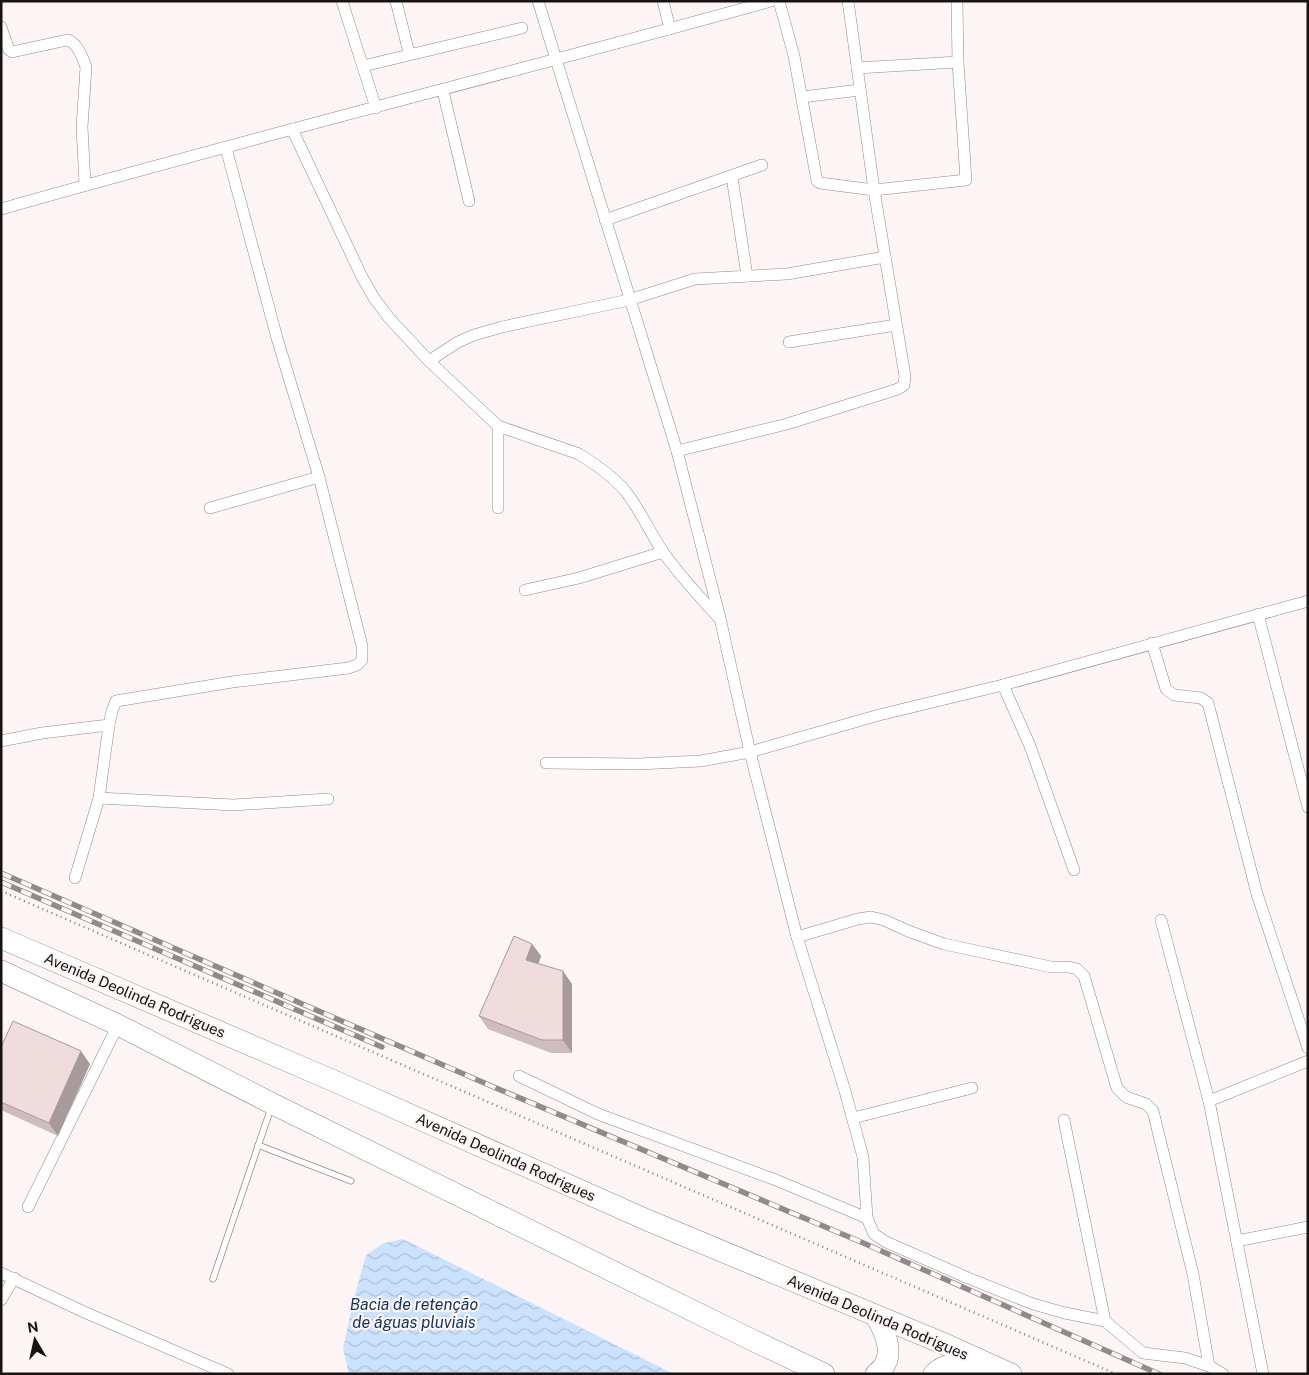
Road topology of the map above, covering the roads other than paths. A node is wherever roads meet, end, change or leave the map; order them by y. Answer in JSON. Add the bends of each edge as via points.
{"nodes":[{"id":1,"x":342,"y":1,"type":"edge"},
{"id":2,"x":396,"y":1,"type":"edge"},
{"id":3,"x":538,"y":1,"type":"edge"},
{"id":4,"x":662,"y":1,"type":"edge"},
{"id":5,"x":771,"y":1,"type":"edge"},
{"id":6,"x":778,"y":1,"type":"edge"},
{"id":7,"x":848,"y":1,"type":"edge"},
{"id":8,"x":957,"y":1,"type":"edge"},
{"id":9,"x":1,"y":27,"type":"edge"},
{"id":10,"x":522,"y":28,"type":"dead end"},
{"id":11,"x":670,"y":30,"type":"junction"},
{"id":12,"x":409,"y":53,"type":"junction"},
{"id":13,"x":555,"y":60,"type":"junction"},
{"id":14,"x":958,"y":62,"type":"junction"},
{"id":15,"x":363,"y":66,"type":"junction"},
{"id":16,"x":857,"y":68,"type":"junction"},
{"id":17,"x":860,"y":90,"type":"junction"},
{"id":18,"x":443,"y":91,"type":"junction"},
{"id":19,"x":802,"y":97,"type":"junction"},
{"id":20,"x":376,"y":108,"type":"junction"},
{"id":21,"x":292,"y":129,"type":"junction"},
{"id":22,"x":226,"y":148,"type":"junction"},
{"id":23,"x":762,"y":165,"type":"dead end"},
{"id":24,"x":732,"y":177,"type":"junction"},
{"id":25,"x":85,"y":185,"type":"junction"},
{"id":26,"x":874,"y":190,"type":"junction"},
{"id":27,"x":469,"y":201,"type":"dead end"},
{"id":28,"x":1,"y":209,"type":"edge"},
{"id":29,"x":605,"y":220,"type":"junction"},
{"id":30,"x":885,"y":257,"type":"junction"},
{"id":31,"x":747,"y":276,"type":"junction"},
{"id":32,"x":629,"y":300,"type":"junction"},
{"id":33,"x":896,"y":326,"type":"junction"},
{"id":34,"x":789,"y":342,"type":"dead end"},
{"id":35,"x":429,"y":361,"type":"junction"},
{"id":36,"x":498,"y":426,"type":"junction"},
{"id":37,"x":677,"y":451,"type":"junction"},
{"id":38,"x":319,"y":477,"type":"junction"},
{"id":39,"x":210,"y":508,"type":"dead end"},
{"id":40,"x":498,"y":508,"type":"dead end"},
{"id":41,"x":663,"y":552,"type":"junction"},
{"id":42,"x":524,"y":590,"type":"dead end"},
{"id":43,"x":1308,"y":601,"type":"edge"},
{"id":44,"x":1258,"y":614,"type":"junction"},
{"id":45,"x":720,"y":618,"type":"junction"},
{"id":46,"x":1152,"y":643,"type":"junction"},
{"id":47,"x":1002,"y":685,"type":"junction"},
{"id":48,"x":109,"y":725,"type":"junction"},
{"id":49,"x":1,"y":741,"type":"edge"},
{"id":50,"x":750,"y":752,"type":"junction"},
{"id":51,"x":546,"y":763,"type":"dead end"},
{"id":52,"x":98,"y":798,"type":"junction"},
{"id":53,"x":328,"y":799,"type":"dead end"},
{"id":54,"x":1308,"y":807,"type":"edge"},
{"id":55,"x":1074,"y":870,"type":"dead end"},
{"id":56,"x":75,"y":878,"type":"dead end"},
{"id":57,"x":1162,"y":920,"type":"dead end"},
{"id":58,"x":1,"y":938,"type":"edge"},
{"id":59,"x":798,"y":938,"type":"junction"},
{"id":60,"x":1,"y":971,"type":"edge"},
{"id":61,"x":118,"y":1025,"type":"junction"},
{"id":62,"x":1308,"y":1048,"type":"edge"},
{"id":63,"x":1308,"y":1061,"type":"edge"},
{"id":64,"x":519,"y":1076,"type":"dead end"},
{"id":65,"x":972,"y":1088,"type":"dead end"},
{"id":66,"x":1209,"y":1101,"type":"junction"},
{"id":67,"x":272,"y":1104,"type":"junction"},
{"id":68,"x":853,"y":1118,"type":"junction"},
{"id":69,"x":1064,"y":1120,"type":"dead end"},
{"id":70,"x":258,"y":1145,"type":"junction"},
{"id":71,"x":351,"y":1181,"type":"dead end"},
{"id":72,"x":28,"y":1207,"type":"dead end"},
{"id":73,"x":866,"y":1218,"type":"junction"},
{"id":74,"x":1308,"y":1227,"type":"edge"},
{"id":75,"x":1237,"y":1241,"type":"junction"},
{"id":76,"x":1,"y":1273,"type":"edge"},
{"id":77,"x":14,"y":1278,"type":"junction"},
{"id":78,"x":213,"y":1279,"type":"dead end"},
{"id":79,"x":1,"y":1300,"type":"edge"},
{"id":80,"x":876,"y":1316,"type":"junction"},
{"id":81,"x":1105,"y":1321,"type":"junction"},
{"id":82,"x":1209,"y":1366,"type":"junction"},
{"id":83,"x":207,"y":1369,"type":"edge"},
{"id":84,"x":1006,"y":1372,"type":"edge"},
{"id":85,"x":228,"y":1374,"type":"edge"},
{"id":86,"x":824,"y":1374,"type":"edge"},
{"id":87,"x":876,"y":1374,"type":"edge"},
{"id":88,"x":934,"y":1374,"type":"edge"},
{"id":89,"x":1223,"y":1374,"type":"edge"},
{"id":90,"x":1263,"y":1374,"type":"edge"}],
"edges":[{"from":1,"to":15,"type":"street"},
{"from":2,"to":12,"type":"street"},
{"from":3,"to":13,"type":"street"},
{"from":4,"to":11,"type":"street"},
{"from":5,"to":11,"type":"street"},
{"from":6,"to":19,"type":"street"},
{"from":7,"to":16,"type":"street"},
{"from":8,"to":14,"type":"street"},
{"from":9,"to":25,"type":"street","via":[[12,52],[67,40],[74,44],[83,58],[86,67],[82,127]]},
{"from":10,"to":12,"type":"street"},
{"from":11,"to":13,"type":"street"},
{"from":12,"to":15,"type":"street"},
{"from":13,"to":18,"type":"street"},
{"from":13,"to":29,"type":"street"},
{"from":14,"to":16,"type":"street"},
{"from":14,"to":26,"type":"street","via":[[966,180]]},
{"from":15,"to":20,"type":"street"},
{"from":16,"to":17,"type":"street"},
{"from":17,"to":19,"type":"street"},
{"from":17,"to":26,"type":"street"},
{"from":18,"to":20,"type":"street"},
{"from":18,"to":27,"type":"street"},
{"from":19,"to":26,"type":"street","via":[[817,181]]},
{"from":20,"to":21,"type":"street"},
{"from":21,"to":22,"type":"street"},
{"from":21,"to":35,"type":"street","via":[[374,298]]},
{"from":22,"to":25,"type":"street"},
{"from":22,"to":38,"type":"street","via":[[276,338]]},
{"from":23,"to":24,"type":"street"},
{"from":24,"to":29,"type":"street"},
{"from":24,"to":31,"type":"street"},
{"from":25,"to":28,"type":"street"},
{"from":26,"to":30,"type":"street"},
{"from":29,"to":32,"type":"street"},
{"from":30,"to":31,"type":"street","via":[[787,274]]},
{"from":30,"to":33,"type":"street"},
{"from":31,"to":32,"type":"street","via":[[694,279]]},
{"from":32,"to":35,"type":"street","via":[[474,335]]},
{"from":32,"to":37,"type":"street"},
{"from":33,"to":34,"type":"street"},
{"from":33,"to":37,"type":"street","via":[[905,376],[904,385],[898,389],[786,424]]},
{"from":35,"to":36,"type":"street"},
{"from":36,"to":40,"type":"street"},
{"from":36,"to":41,"type":"street","via":[[579,454],[591,462],[628,494]]},
{"from":37,"to":45,"type":"street"},
{"from":38,"to":39,"type":"street"},
{"from":38,"to":48,"type":"street","via":[[362,646],[362,660],[348,668],[116,701]]},
{"from":41,"to":42,"type":"street","via":[[579,578]]},
{"from":41,"to":45,"type":"street"},
{"from":43,"to":44,"type":"street"},
{"from":44,"to":46,"type":"street"},
{"from":44,"to":54,"type":"street"},
{"from":45,"to":50,"type":"street"},
{"from":46,"to":47,"type":"street"},
{"from":46,"to":62,"type":"street","via":[[1166,689],[1174,695],[1201,698],[1208,703],[1257,894]]},
{"from":47,"to":50,"type":"street","via":[[879,715]]},
{"from":47,"to":55,"type":"street","via":[[1030,746]]},
{"from":48,"to":49,"type":"street"},
{"from":48,"to":52,"type":"street"},
{"from":50,"to":51,"type":"street","via":[[701,761]]},
{"from":50,"to":59,"type":"street"},
{"from":52,"to":53,"type":"street","via":[[233,805]]},
{"from":52,"to":56,"type":"street"},
{"from":57,"to":66,"type":"street"},
{"from":58,"to":80,"type":"highway","name":"Avenida Deolinda Rodrigues","via":[[647,1220]]},
{"from":59,"to":68,"type":"street"},
{"from":59,"to":82,"type":"street","via":[[871,917],[944,944],[1051,967],[1078,969],[1084,976],[1117,1088],[1126,1097],[1146,1104],[1153,1111],[1193,1274]]},
{"from":60,"to":61,"type":"highway"},
{"from":61,"to":67,"type":"highway"},
{"from":61,"to":72,"type":"street"},
{"from":63,"to":66,"type":"street"},
{"from":64,"to":73,"type":"street","via":[[598,1114],[776,1180]]},
{"from":65,"to":68,"type":"street"},
{"from":66,"to":75,"type":"street"},
{"from":67,"to":70,"type":"lane"},
{"from":67,"to":86,"type":"highway"},
{"from":68,"to":73,"type":"street","via":[[863,1157]]},
{"from":69,"to":81,"type":"street"},
{"from":70,"to":71,"type":"lane"},
{"from":70,"to":78,"type":"lane"},
{"from":73,"to":81,"type":"street","via":[[874,1234],[886,1242],[968,1278],[1033,1304]]},
{"from":74,"to":75,"type":"street"},
{"from":75,"to":90,"type":"street"},
{"from":76,"to":77,"type":"street"},
{"from":77,"to":79,"type":"street"},
{"from":77,"to":83,"type":"street"},
{"from":80,"to":84,"type":"highway","name":"Avenida Deolinda Rodrigues"},
{"from":80,"to":87,"type":"highway","via":[[886,1334],[889,1351],[887,1362]]},
{"from":81,"to":82,"type":"street","via":[[1143,1353],[1185,1358]]},
{"from":82,"to":89,"type":"street"},
{"from":83,"to":85,"type":"street"},
{"from":84,"to":88,"type":"highway","via":[[960,1364],[946,1365]]}]}
